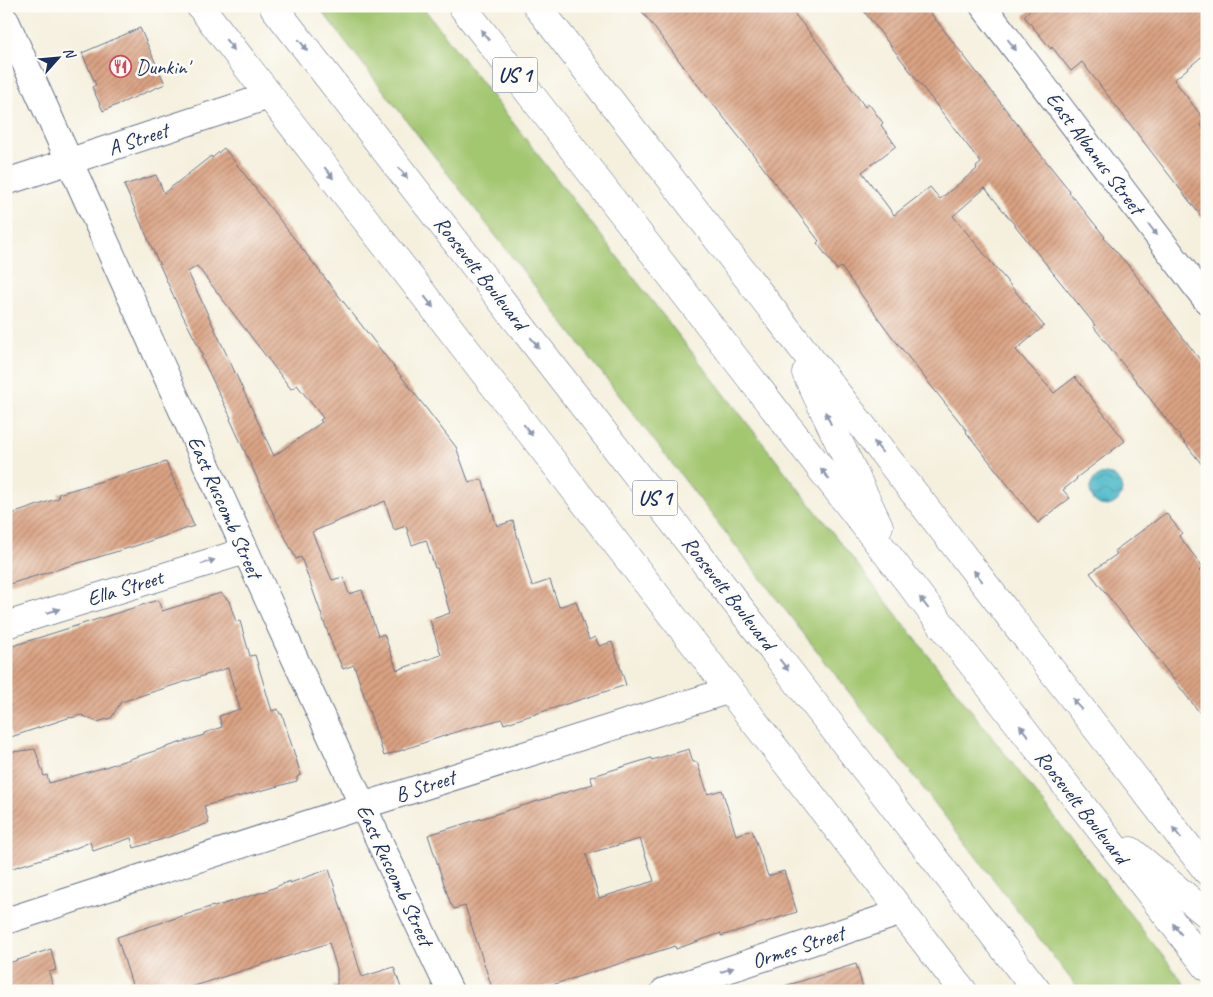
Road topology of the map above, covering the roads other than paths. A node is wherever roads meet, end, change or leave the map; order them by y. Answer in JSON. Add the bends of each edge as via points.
{"nodes":[{"id":1,"x":200,"y":6,"type":"edge"},
{"id":2,"x":273,"y":6,"type":"edge"},
{"id":3,"x":462,"y":6,"type":"edge"},
{"id":4,"x":537,"y":6,"type":"edge"},
{"id":5,"x":982,"y":6,"type":"edge"},
{"id":6,"x":6,"y":21,"type":"edge"},
{"id":7,"x":269,"y":96,"type":"junction"},
{"id":8,"x":70,"y":162,"type":"junction"},
{"id":9,"x":6,"y":182,"type":"edge"},
{"id":10,"x":1207,"y":301,"type":"edge"},
{"id":11,"x":784,"y":326,"type":"junction"},
{"id":12,"x":245,"y":551,"type":"junction"},
{"id":13,"x":901,"y":572,"type":"junction"},
{"id":14,"x":6,"y":625,"type":"edge"},
{"id":15,"x":730,"y":690,"type":"junction"},
{"id":16,"x":362,"y":806,"type":"junction"},
{"id":17,"x":1092,"y":820,"type":"junction"},
{"id":18,"x":1207,"y":871,"type":"edge"},
{"id":19,"x":902,"y":912,"type":"junction"},
{"id":20,"x":1207,"y":914,"type":"edge"},
{"id":21,"x":6,"y":922,"type":"edge"},
{"id":22,"x":1207,"y":967,"type":"edge"},
{"id":23,"x":450,"y":991,"type":"edge"},
{"id":24,"x":664,"y":991,"type":"edge"},
{"id":25,"x":963,"y":991,"type":"edge"},
{"id":26,"x":1037,"y":991,"type":"edge"}],
"edges":[{"from":1,"to":7,"type":"highway","number":"US 1","one_way":true},
{"from":2,"to":26,"type":"highway","name":"Roosevelt Boulevard","number":"US 1","one_way":true},
{"from":13,"to":3,"type":"highway","name":"Roosevelt Boulevard","number":"US 1","one_way":true},
{"from":4,"to":11,"type":"highway","number":"US 1"},
{"from":5,"to":10,"type":"street","name":"East Albanus Street","one_way":true},
{"from":6,"to":8,"type":"street","name":"East Ruscomb Street"},
{"from":7,"to":8,"type":"street","name":"A Street"},
{"from":7,"to":15,"type":"highway","number":"US 1","one_way":true},
{"from":8,"to":9,"type":"street","name":"A Street"},
{"from":8,"to":12,"type":"street","name":"East Ruscomb Street"},
{"from":13,"to":11,"type":"highway","one_way":true},
{"from":18,"to":11,"type":"highway","number":"US 1","one_way":true},
{"from":14,"to":12,"type":"street","name":"Ella Street","one_way":true},
{"from":12,"to":16,"type":"street","name":"East Ruscomb Street"},
{"from":17,"to":13,"type":"highway","name":"Roosevelt Boulevard","number":"US 1","one_way":true},
{"from":15,"to":16,"type":"street","name":"B Street"},
{"from":15,"to":19,"type":"highway","number":"US 1"},
{"from":16,"to":21,"type":"street","name":"B Street"},
{"from":16,"to":23,"type":"street","name":"East Ruscomb Street"},
{"from":17,"to":20,"type":"highway"},
{"from":22,"to":17,"type":"highway","name":"Roosevelt Boulevard","number":"US 1","one_way":true},
{"from":24,"to":19,"type":"street","name":"Ormes Street","one_way":true},
{"from":19,"to":25,"type":"highway","number":"US 1"}]}
